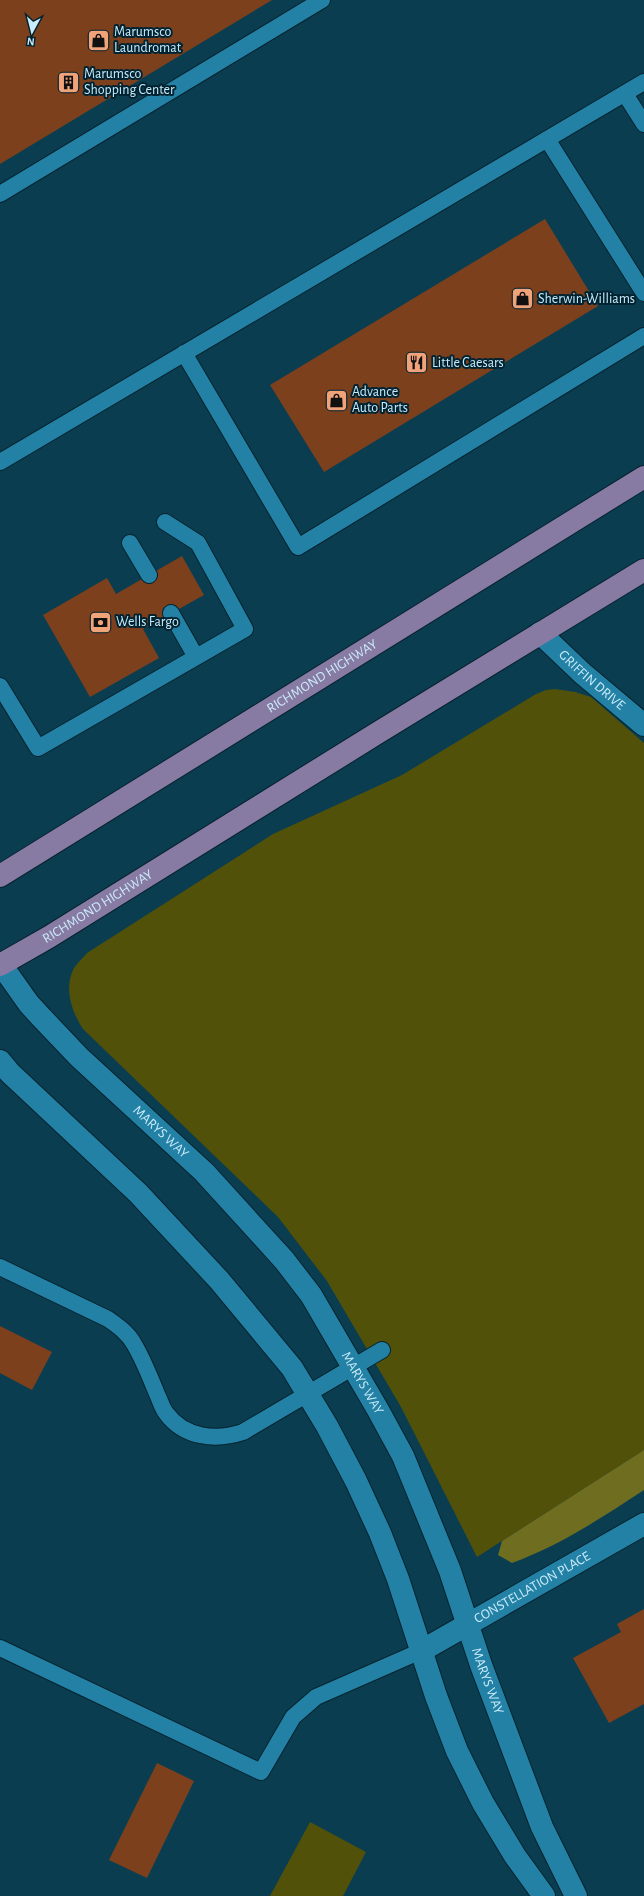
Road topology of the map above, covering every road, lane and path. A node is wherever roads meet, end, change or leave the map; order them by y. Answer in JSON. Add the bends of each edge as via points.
{"nodes":[{"id":1,"x":322,"y":0,"type":"edge"},
{"id":2,"x":644,"y":82,"type":"edge"},
{"id":3,"x":625,"y":94,"type":"junction"},
{"id":4,"x":644,"y":124,"type":"edge"},
{"id":5,"x":547,"y":139,"type":"junction"},
{"id":6,"x":0,"y":194,"type":"edge"},
{"id":7,"x":644,"y":294,"type":"edge"},
{"id":8,"x":644,"y":336,"type":"edge"},
{"id":9,"x":184,"y":353,"type":"junction"},
{"id":10,"x":0,"y":462,"type":"edge"},
{"id":11,"x":644,"y":477,"type":"edge"},
{"id":12,"x":165,"y":522,"type":"dead end"},
{"id":13,"x":130,"y":543,"type":"dead end"},
{"id":14,"x":644,"y":570,"type":"edge"},
{"id":15,"x":149,"y":575,"type":"dead end"},
{"id":16,"x":171,"y":613,"type":"dead end"},
{"id":17,"x":540,"y":633,"type":"junction"},
{"id":18,"x":196,"y":657,"type":"junction"},
{"id":19,"x":0,"y":686,"type":"edge"},
{"id":20,"x":644,"y":725,"type":"edge"},
{"id":21,"x":0,"y":876,"type":"edge"},
{"id":22,"x":0,"y":964,"type":"edge"},
{"id":23,"x":0,"y":1061,"type":"edge"},
{"id":24,"x":0,"y":1267,"type":"edge"},
{"id":25,"x":382,"y":1350,"type":"dead end"},
{"id":26,"x":353,"y":1367,"type":"junction"},
{"id":27,"x":308,"y":1394,"type":"junction"},
{"id":28,"x":644,"y":1524,"type":"edge"},
{"id":29,"x":467,"y":1625,"type":"junction"},
{"id":30,"x":0,"y":1648,"type":"edge"},
{"id":31,"x":421,"y":1651,"type":"junction"},
{"id":32,"x":544,"y":1896,"type":"edge"},
{"id":33,"x":576,"y":1896,"type":"edge"}],
"edges":[{"from":1,"to":6,"type":"lane"},
{"from":2,"to":3,"type":"lane"},
{"from":3,"to":4,"type":"lane"},
{"from":3,"to":5,"type":"lane"},
{"from":5,"to":7,"type":"lane"},
{"from":5,"to":9,"type":"lane"},
{"from":8,"to":9,"type":"lane","via":[[298,547]]},
{"from":9,"to":10,"type":"lane"},
{"from":11,"to":21,"type":"main road","name":"RICHMOND HIGHWAY"},
{"from":12,"to":18,"type":"lane","via":[[198,543],[245,629]]},
{"from":13,"to":15,"type":"lane"},
{"from":14,"to":17,"type":"main road","name":"RICHMOND HIGHWAY"},
{"from":16,"to":18,"type":"lane"},
{"from":17,"to":20,"type":"street","name":"GRIFFIN DRIVE","via":[[582,673]]},
{"from":17,"to":22,"type":"main road","name":"RICHMOND HIGHWAY","via":[[49,937]]},
{"from":18,"to":19,"type":"lane","via":[[38,748]]},
{"from":22,"to":26,"type":"street","name":"MARYS WAY","via":[[29,1004],[79,1057],[204,1172],[284,1260],[311,1295]]},
{"from":23,"to":27,"type":"street","via":[[138,1193],[219,1280],[292,1368]]},
{"from":24,"to":27,"type":"lane","via":[[108,1319],[122,1329],[134,1343],[165,1413],[180,1426],[197,1434],[215,1438],[243,1432]]},
{"from":25,"to":26,"type":"lane"},
{"from":26,"to":27,"type":"lane"},
{"from":26,"to":29,"type":"street","name":"MARYS WAY","via":[[403,1456],[450,1571]]},
{"from":27,"to":31,"type":"street","via":[[346,1460],[380,1533]]},
{"from":28,"to":29,"type":"street","name":"CONSTELLATION PLACE"},
{"from":29,"to":31,"type":"street","name":"CONSTELLATION PLACE"},
{"from":29,"to":33,"type":"street","name":"MARYS WAY","via":[[542,1827]]},
{"from":30,"to":31,"type":"lane","via":[[261,1772],[293,1717],[316,1697]]},
{"from":31,"to":32,"type":"street","via":[[457,1751],[483,1803],[515,1856]]}]}
